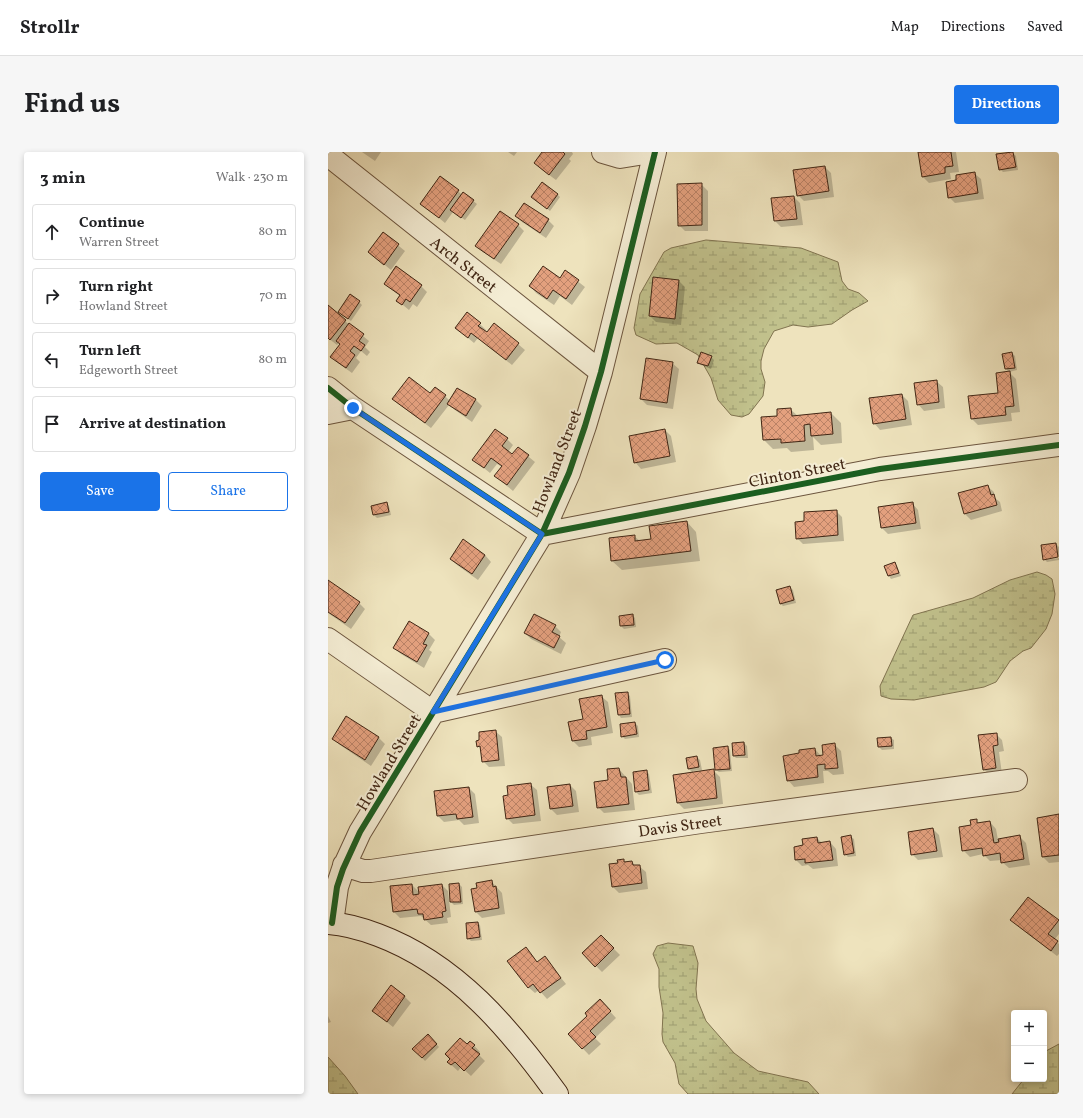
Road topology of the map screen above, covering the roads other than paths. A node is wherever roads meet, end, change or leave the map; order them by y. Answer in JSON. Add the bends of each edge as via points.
{"nodes":[{"id":1,"x":603,"y":152,"type":"edge"},
{"id":2,"x":651,"y":152,"type":"edge"},
{"id":3,"x":655,"y":152,"type":"edge"},
{"id":4,"x":328,"y":156,"type":"edge"},
{"id":5,"x":601,"y":372,"type":"junction"},
{"id":6,"x":328,"y":388,"type":"edge"},
{"id":7,"x":353,"y":408,"type":"junction"},
{"id":8,"x":328,"y":413,"type":"edge"},
{"id":9,"x":1059,"y":445,"type":"edge"},
{"id":10,"x":542,"y":534,"type":"junction"},
{"id":11,"x":328,"y":639,"type":"edge"},
{"id":12,"x":665,"y":660,"type":"dead end"},
{"id":13,"x":433,"y":712,"type":"junction"},
{"id":14,"x":1016,"y":780,"type":"dead end"},
{"id":15,"x":344,"y":865,"type":"junction"},
{"id":16,"x":330,"y":923,"type":"edge"},
{"id":17,"x":557,"y":1094,"type":"edge"}],
"edges":[{"from":1,"to":2,"type":"street","via":[[620,157]]},
{"from":3,"to":5,"type":"street","name":"Howland Street"},
{"from":4,"to":5,"type":"street","name":"Arch Street"},
{"from":5,"to":10,"type":"street","name":"Howland Street","via":[[572,462]]},
{"from":6,"to":7,"type":"street"},
{"from":7,"to":8,"type":"street"},
{"from":7,"to":10,"type":"street"},
{"from":9,"to":10,"type":"street","name":"Clinton Street","via":[[880,469]]},
{"from":10,"to":13,"type":"street","name":"Howland Street"},
{"from":11,"to":13,"type":"street"},
{"from":12,"to":13,"type":"street"},
{"from":13,"to":15,"type":"street","name":"Howland Street","via":[[360,832]]},
{"from":14,"to":15,"type":"street","name":"Davis Street","via":[[701,822],[371,871]]},
{"from":15,"to":16,"type":"street","name":"Howland Street"},
{"from":16,"to":17,"type":"street","via":[[384,937],[415,952],[446,972],[475,996],[503,1025]]}]}
